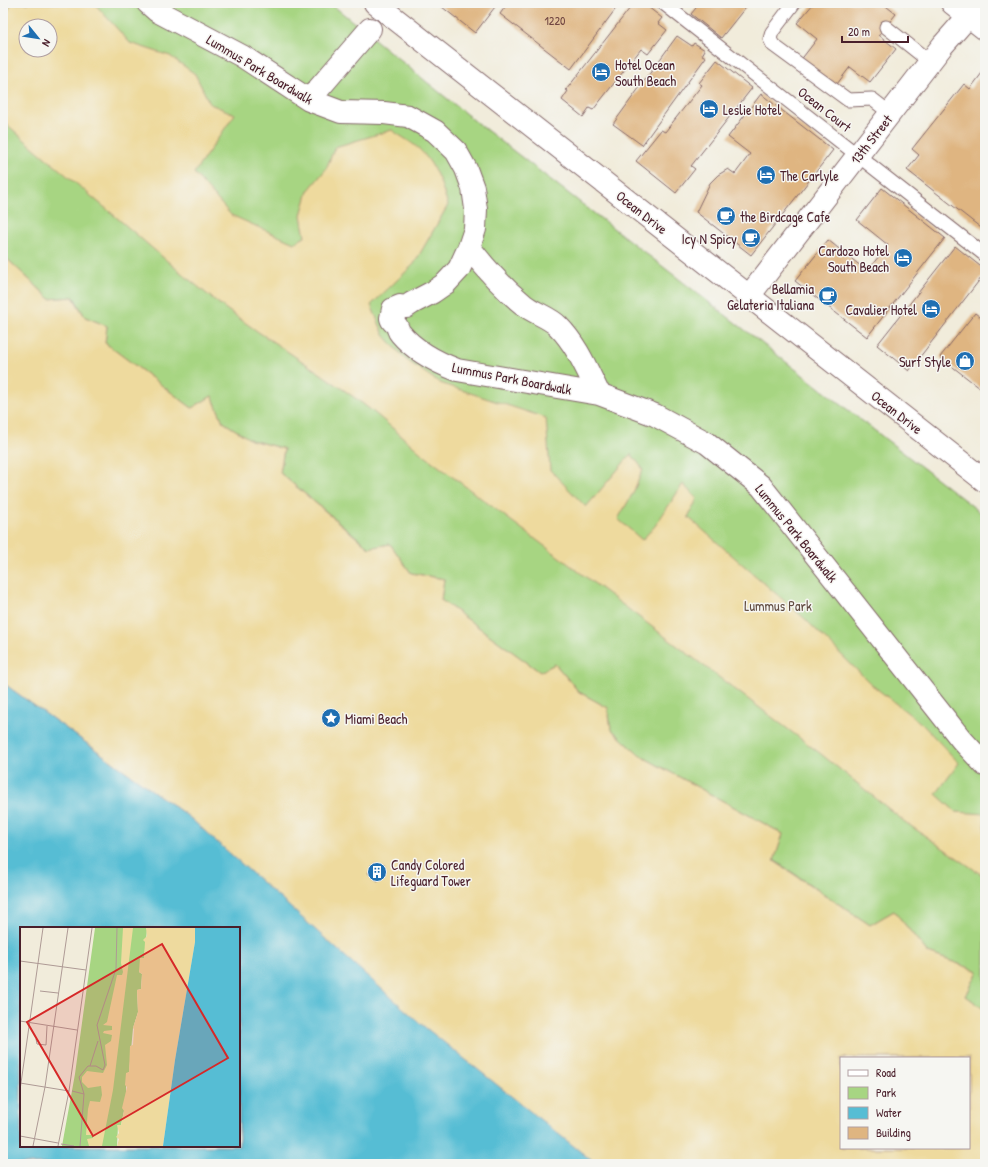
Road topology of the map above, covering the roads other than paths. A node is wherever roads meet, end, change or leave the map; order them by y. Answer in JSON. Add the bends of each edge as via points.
{"nodes":[{"id":1,"x":148,"y":3,"type":"edge"},
{"id":2,"x":663,"y":3,"type":"edge"},
{"id":3,"x":794,"y":3,"type":"edge"},
{"id":4,"x":385,"y":6,"type":"edge"},
{"id":5,"x":971,"y":13,"type":"edge"},
{"id":6,"x":886,"y":27,"type":"dead end"},
{"id":7,"x":370,"y":29,"type":"dead end"},
{"id":8,"x":930,"y":62,"type":"junction"},
{"id":9,"x":309,"y":100,"type":"junction"},
{"id":10,"x":890,"y":113,"type":"junction"},
{"id":11,"x":858,"y":155,"type":"junction"},
{"id":12,"x":469,"y":247,"type":"junction"},
{"id":13,"x":985,"y":255,"type":"edge"},
{"id":14,"x":749,"y":296,"type":"junction"},
{"id":15,"x":599,"y":394,"type":"junction"},
{"id":16,"x":985,"y":481,"type":"edge"},
{"id":17,"x":985,"y":765,"type":"edge"}],
"edges":[{"from":1,"to":9,"type":"street","name":"Lummus Park Boardwalk","via":[[157,11],[242,56]]},
{"from":2,"to":11,"type":"lane","name":"Ocean Court"},
{"from":3,"to":10,"type":"lane","via":[[772,32],[770,39],[773,45],[848,100],[872,99]]},
{"from":4,"to":14,"type":"street","name":"Ocean Drive"},
{"from":5,"to":8,"type":"street","name":"13th Street"},
{"from":6,"to":8,"type":"lane"},
{"from":7,"to":9,"type":"street"},
{"from":8,"to":10,"type":"street","name":"13th Street"},
{"from":9,"to":12,"type":"street","name":"Lummus Park Boardwalk","via":[[341,112],[384,112],[408,116],[435,131],[456,151],[473,188],[475,229]]},
{"from":10,"to":11,"type":"street","name":"13th Street"},
{"from":11,"to":13,"type":"lane","name":"Ocean Court"},
{"from":11,"to":14,"type":"street","name":"13th Street"},
{"from":12,"to":15,"type":"street","via":[[504,288],[525,306],[558,325],[579,353]]},
{"from":12,"to":15,"type":"street","name":"Lummus Park Boardwalk","via":[[459,269],[446,283],[406,307],[400,306],[393,310],[390,318],[399,332],[413,347],[457,370]]},
{"from":14,"to":16,"type":"street","name":"Ocean Drive"},
{"from":15,"to":17,"type":"street","name":"Lummus Park Boardwalk","via":[[655,415],[708,443],[762,486],[961,739]]}]}
